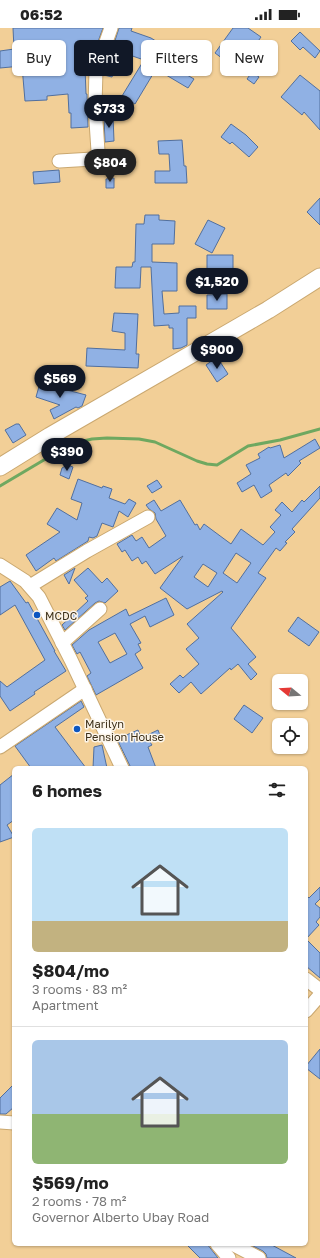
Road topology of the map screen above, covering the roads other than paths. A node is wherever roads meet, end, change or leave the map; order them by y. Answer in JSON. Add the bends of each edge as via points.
{"nodes":[{"id":1,"x":111,"y":28,"type":"edge"},
{"id":2,"x":59,"y":161,"type":"dead end"},
{"id":3,"x":320,"y":277,"type":"edge"},
{"id":4,"x":0,"y":468,"type":"edge"},
{"id":5,"x":148,"y":517,"type":"dead end"},
{"id":6,"x":0,"y":565,"type":"edge"},
{"id":7,"x":30,"y":586,"type":"junction"},
{"id":8,"x":100,"y":609,"type":"dead end"},
{"id":9,"x":62,"y":643,"type":"junction"},
{"id":10,"x":85,"y":689,"type":"junction"},
{"id":11,"x":0,"y":747,"type":"edge"},
{"id":12,"x":121,"y":766,"type":"edge"},
{"id":13,"x":308,"y":981,"type":"edge"},
{"id":14,"x":320,"y":990,"type":"edge"},
{"id":15,"x":320,"y":995,"type":"edge"},
{"id":16,"x":308,"y":1009,"type":"edge"},
{"id":17,"x":0,"y":1122,"type":"edge"},
{"id":18,"x":12,"y":1123,"type":"edge"},
{"id":19,"x":218,"y":1246,"type":"edge"},
{"id":20,"x":236,"y":1246,"type":"edge"},
{"id":21,"x":229,"y":1258,"type":"edge"},
{"id":22,"x":259,"y":1258,"type":"edge"}],
"edges":[{"from":1,"to":2,"type":"street","via":[[96,70],[97,155],[93,159]]},
{"from":3,"to":4,"type":"main road"},
{"from":5,"to":7,"type":"street"},
{"from":6,"to":7,"type":"street"},
{"from":7,"to":9,"type":"street"},
{"from":8,"to":9,"type":"street"},
{"from":9,"to":10,"type":"street"},
{"from":10,"to":11,"type":"street"},
{"from":10,"to":12,"type":"street"},
{"from":13,"to":14,"type":"street"},
{"from":15,"to":16,"type":"street"},
{"from":17,"to":18,"type":"street"},
{"from":19,"to":21,"type":"street"},
{"from":20,"to":22,"type":"street"}]}
